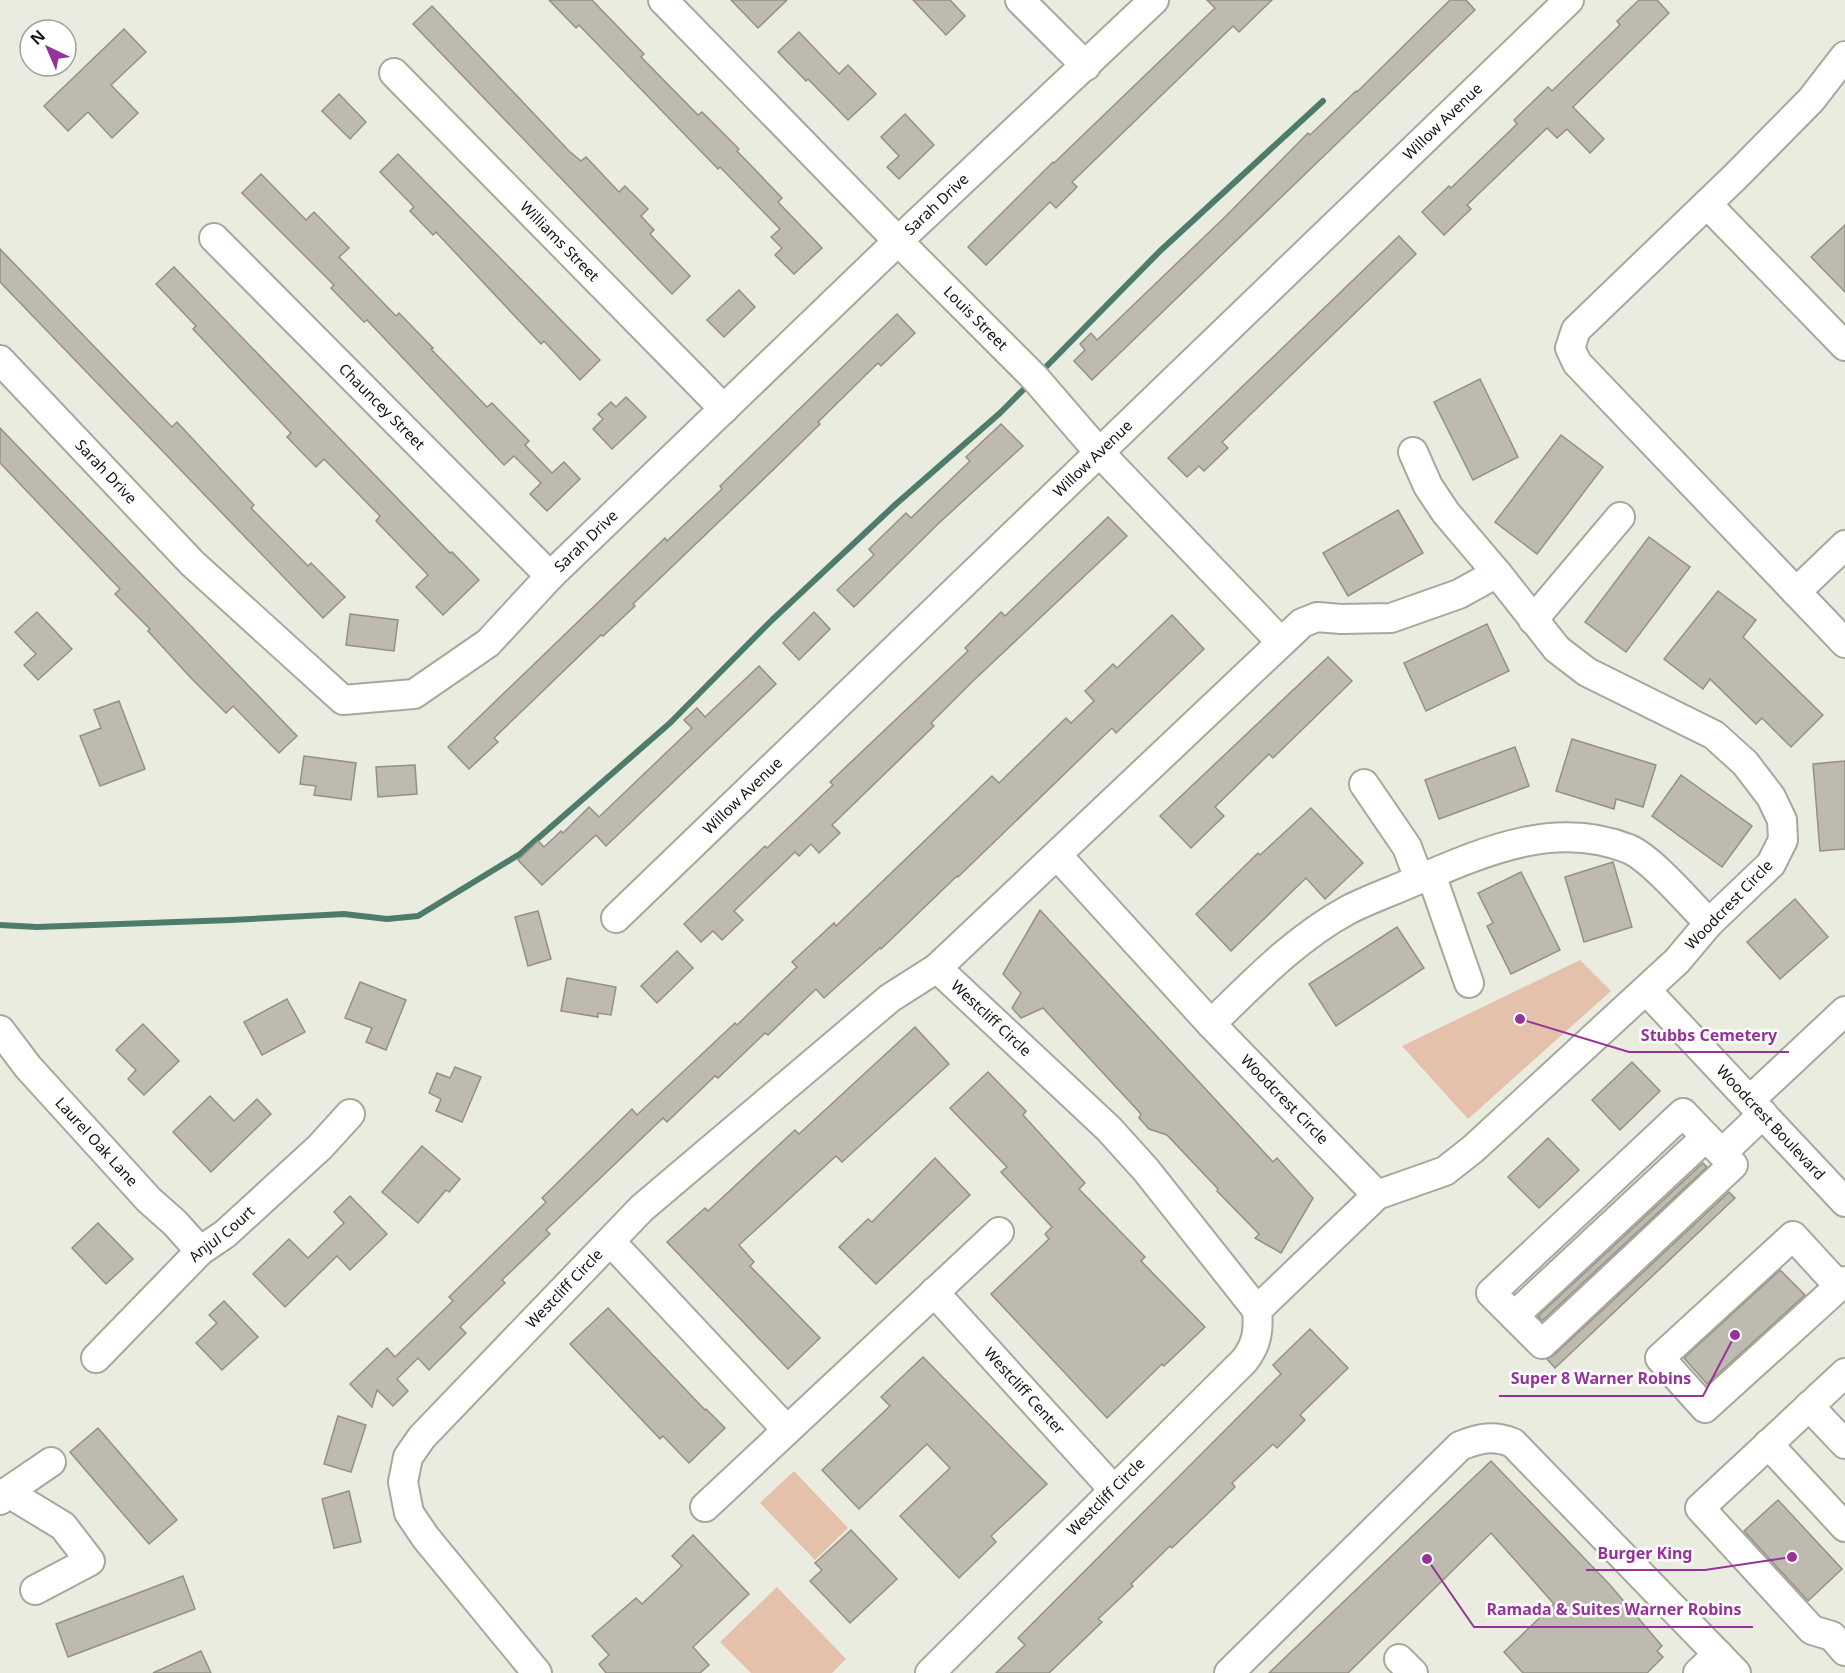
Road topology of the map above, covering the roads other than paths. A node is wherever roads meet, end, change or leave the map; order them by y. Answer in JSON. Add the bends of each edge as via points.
{"nodes":[{"id":1,"x":663,"y":0,"type":"edge"},
{"id":2,"x":1020,"y":0,"type":"edge"},
{"id":3,"x":1154,"y":0,"type":"edge"},
{"id":4,"x":1569,"y":0,"type":"edge"},
{"id":5,"x":1845,"y":56,"type":"edge"},
{"id":6,"x":1086,"y":66,"type":"junction"},
{"id":7,"x":394,"y":73,"type":"dead end"},
{"id":8,"x":1707,"y":204,"type":"junction"},
{"id":9,"x":214,"y":238,"type":"dead end"},
{"id":10,"x":898,"y":242,"type":"junction"},
{"id":11,"x":1845,"y":346,"type":"edge"},
{"id":12,"x":0,"y":360,"type":"edge"},
{"id":13,"x":724,"y":410,"type":"junction"},
{"id":14,"x":1098,"y":451,"type":"junction"},
{"id":15,"x":1413,"y":452,"type":"dead end"},
{"id":16,"x":1620,"y":517,"type":"dead end"},
{"id":17,"x":1845,"y":545,"type":"edge"},
{"id":18,"x":1497,"y":573,"type":"junction"},
{"id":19,"x":550,"y":576,"type":"junction"},
{"id":20,"x":1796,"y":592,"type":"junction"},
{"id":21,"x":1533,"y":620,"type":"junction"},
{"id":22,"x":1281,"y":642,"type":"junction"},
{"id":23,"x":1845,"y":643,"type":"edge"},
{"id":24,"x":1364,"y":784,"type":"dead end"},
{"id":25,"x":1057,"y":855,"type":"junction"},
{"id":26,"x":1425,"y":877,"type":"junction"},
{"id":27,"x":616,"y":918,"type":"dead end"},
{"id":28,"x":1709,"y":923,"type":"junction"},
{"id":29,"x":937,"y":968,"type":"junction"},
{"id":30,"x":1469,"y":983,"type":"dead end"},
{"id":31,"x":1647,"y":990,"type":"junction"},
{"id":32,"x":1845,"y":1011,"type":"edge"},
{"id":33,"x":1211,"y":1024,"type":"junction"},
{"id":34,"x":0,"y":1030,"type":"edge"},
{"id":35,"x":1756,"y":1107,"type":"junction"},
{"id":36,"x":350,"y":1114,"type":"dead end"},
{"id":37,"x":1714,"y":1145,"type":"junction"},
{"id":38,"x":1377,"y":1195,"type":"junction"},
{"id":39,"x":1845,"y":1202,"type":"edge"},
{"id":40,"x":999,"y":1232,"type":"dead end"},
{"id":41,"x":611,"y":1242,"type":"junction"},
{"id":42,"x":200,"y":1251,"type":"junction"},
{"id":43,"x":1842,"y":1284,"type":"edge"},
{"id":44,"x":934,"y":1292,"type":"junction"},
{"id":45,"x":1257,"y":1310,"type":"junction"},
{"id":46,"x":96,"y":1358,"type":"dead end"},
{"id":47,"x":1845,"y":1373,"type":"edge"},
{"id":48,"x":1809,"y":1406,"type":"junction"},
{"id":49,"x":787,"y":1430,"type":"junction"},
{"id":50,"x":1768,"y":1444,"type":"junction"},
{"id":51,"x":1845,"y":1444,"type":"edge"},
{"id":52,"x":51,"y":1462,"type":"dead end"},
{"id":53,"x":1114,"y":1490,"type":"junction"},
{"id":54,"x":3,"y":1496,"type":"edge"},
{"id":55,"x":705,"y":1507,"type":"dead end"},
{"id":56,"x":1845,"y":1527,"type":"edge"},
{"id":57,"x":35,"y":1590,"type":"dead end"},
{"id":58,"x":1841,"y":1637,"type":"edge"},
{"id":59,"x":1718,"y":1667,"type":"edge"},
{"id":60,"x":537,"y":1673,"type":"edge"},
{"id":61,"x":930,"y":1673,"type":"edge"},
{"id":62,"x":1229,"y":1673,"type":"edge"}],
"edges":[{"from":1,"to":10,"type":"street","name":"Louis Street"},
{"from":2,"to":6,"type":"street"},
{"from":3,"to":6,"type":"street","name":"Sarah Drive"},
{"from":4,"to":14,"type":"street","name":"Willow Avenue"},
{"from":5,"to":8,"type":"street","via":[[1811,100]]},
{"from":6,"to":10,"type":"street","name":"Sarah Drive"},
{"from":7,"to":13,"type":"street","name":"Williams Street"},
{"from":8,"to":11,"type":"street"},
{"from":8,"to":20,"type":"street","via":[[1576,330],[1570,348],[1577,363]]},
{"from":9,"to":19,"type":"street","name":"Chauncey Street"},
{"from":10,"to":13,"type":"street","name":"Sarah Drive"},
{"from":10,"to":14,"type":"street","name":"Louis Street","via":[[1035,378]]},
{"from":12,"to":19,"type":"street","name":"Sarah Drive","via":[[192,562],[343,700],[414,693],[488,643]]},
{"from":13,"to":19,"type":"street","name":"Sarah Drive"},
{"from":14,"to":22,"type":"street","name":"Louis Street"},
{"from":14,"to":27,"type":"street","name":"Willow Avenue"},
{"from":15,"to":18,"type":"street","name":"Woodcrest Circle","via":[[1446,513]]},
{"from":16,"to":21,"type":"street"},
{"from":17,"to":20,"type":"street"},
{"from":18,"to":21,"type":"street","name":"Woodcrest Circle"},
{"from":18,"to":22,"type":"street","via":[[1459,594],[1391,618],[1317,617],[1302,623]]},
{"from":20,"to":23,"type":"street"},
{"from":21,"to":28,"type":"street","name":"Woodcrest Circle","via":[[1557,649],[1587,672],[1714,735],[1745,763],[1771,797],[1782,820],[1783,840],[1771,864]]},
{"from":22,"to":25,"type":"street"},
{"from":24,"to":26,"type":"street"},
{"from":25,"to":29,"type":"street","name":"Westcliff Circle"},
{"from":25,"to":33,"type":"street","name":"Woodcrest Circle"},
{"from":26,"to":28,"type":"street","via":[[1521,842],[1599,838],[1632,850],[1663,875]]},
{"from":26,"to":30,"type":"street"},
{"from":26,"to":33,"type":"street","via":[[1347,910],[1271,967]]},
{"from":28,"to":31,"type":"street","name":"Woodcrest Circle"},
{"from":29,"to":41,"type":"street","name":"Westcliff Circle","via":[[872,1013],[642,1208]]},
{"from":29,"to":45,"type":"street","name":"Westcliff Circle","via":[[1109,1129]]},
{"from":31,"to":35,"type":"street","name":"Woodcrest Boulevard"},
{"from":31,"to":38,"type":"street","name":"Woodcrest Circle","via":[[1445,1171]]},
{"from":32,"to":35,"type":"street"},
{"from":33,"to":38,"type":"street","name":"Woodcrest Circle"},
{"from":34,"to":42,"type":"street","name":"Laurel Oak Lane","via":[[28,1068]]},
{"from":35,"to":37,"type":"street"},
{"from":35,"to":39,"type":"street","name":"Woodcrest Boulevard"},
{"from":36,"to":42,"type":"street","name":"Anjul Court","via":[[320,1147],[225,1234]]},
{"from":37,"to":37,"type":"street","via":[[1733,1165],[1542,1344],[1491,1293],[1683,1113]]},
{"from":38,"to":45,"type":"street"},
{"from":40,"to":44,"type":"street"},
{"from":41,"to":49,"type":"street"},
{"from":41,"to":60,"type":"street","name":"Westcliff Circle","via":[[422,1437],[408,1457],[403,1482],[409,1513],[426,1538]]},
{"from":42,"to":46,"type":"street","name":"Anjul Court"},
{"from":43,"to":43,"type":"street","via":[[1705,1408],[1660,1358],[1793,1236]]},
{"from":44,"to":49,"type":"street"},
{"from":44,"to":53,"type":"street","name":"Westcliff Center"},
{"from":45,"to":53,"type":"street","name":"Westcliff Circle","via":[[1259,1328],[1253,1350]]},
{"from":47,"to":48,"type":"street"},
{"from":48,"to":50,"type":"street"},
{"from":48,"to":51,"type":"street"},
{"from":49,"to":55,"type":"street"},
{"from":50,"to":56,"type":"street"},
{"from":50,"to":58,"type":"street","via":[[1700,1508],[1812,1629]]},
{"from":52,"to":54,"type":"street"},
{"from":53,"to":61,"type":"street","name":"Westcliff Circle"},
{"from":54,"to":57,"type":"street","via":[[63,1526],[90,1561]]},
{"from":59,"to":62,"type":"street","via":[[1513,1443],[1487,1437],[1460,1446]]}]}
